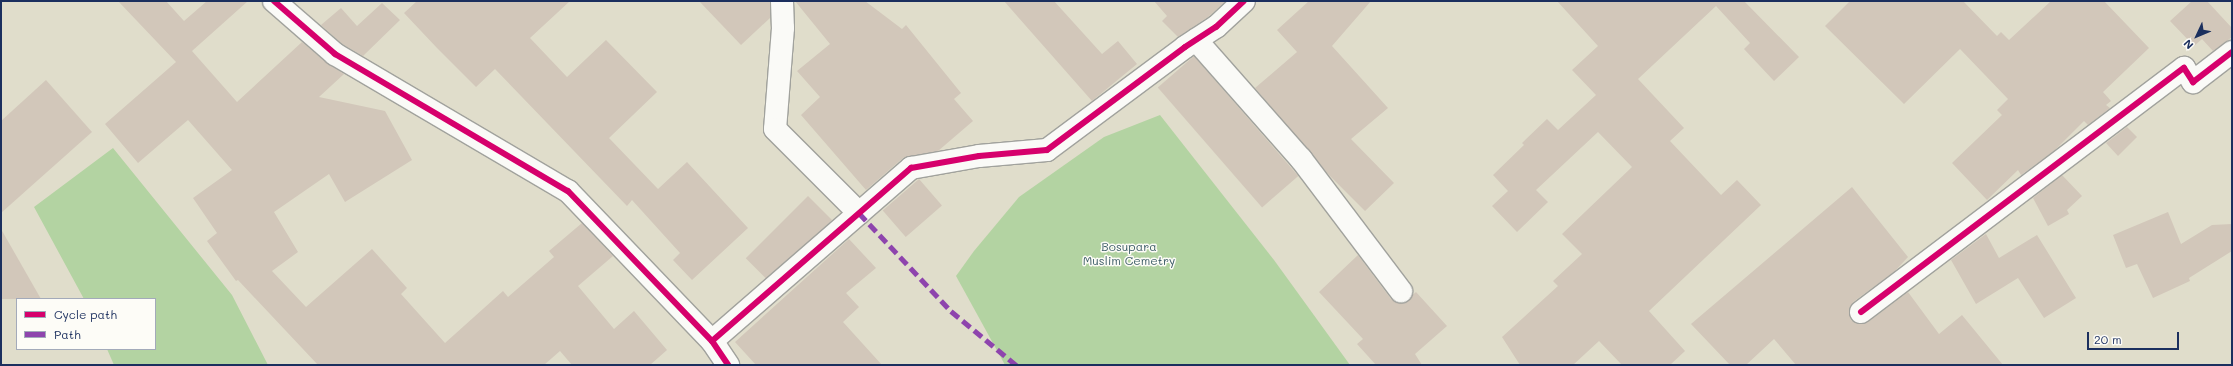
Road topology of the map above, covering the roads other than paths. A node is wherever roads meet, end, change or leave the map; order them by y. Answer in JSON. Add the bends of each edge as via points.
{"nodes":[{"id":1,"x":274,"y":1,"type":"edge"},
{"id":2,"x":782,"y":1,"type":"edge"},
{"id":3,"x":1244,"y":1,"type":"edge"},
{"id":4,"x":1196,"y":40,"type":"junction"},
{"id":5,"x":2232,"y":52,"type":"edge"},
{"id":6,"x":859,"y":213,"type":"junction"},
{"id":7,"x":1401,"y":291,"type":"dead end"},
{"id":8,"x":1861,"y":312,"type":"dead end"},
{"id":9,"x":712,"y":341,"type":"junction"},
{"id":10,"x":728,"y":365,"type":"edge"}],
"edges":[{"from":1,"to":9,"type":"street","via":[[335,54],[568,191]]},
{"from":2,"to":6,"type":"street","via":[[783,28],[775,128]]},
{"from":3,"to":4,"type":"street","via":[[1216,27]]},
{"from":4,"to":6,"type":"street","via":[[1047,150],[979,156],[911,168]]},
{"from":4,"to":7,"type":"street","via":[[1301,159]]},
{"from":5,"to":8,"type":"street","via":[[2193,82],[2184,68]]},
{"from":6,"to":9,"type":"street"},
{"from":9,"to":10,"type":"street"}]}
